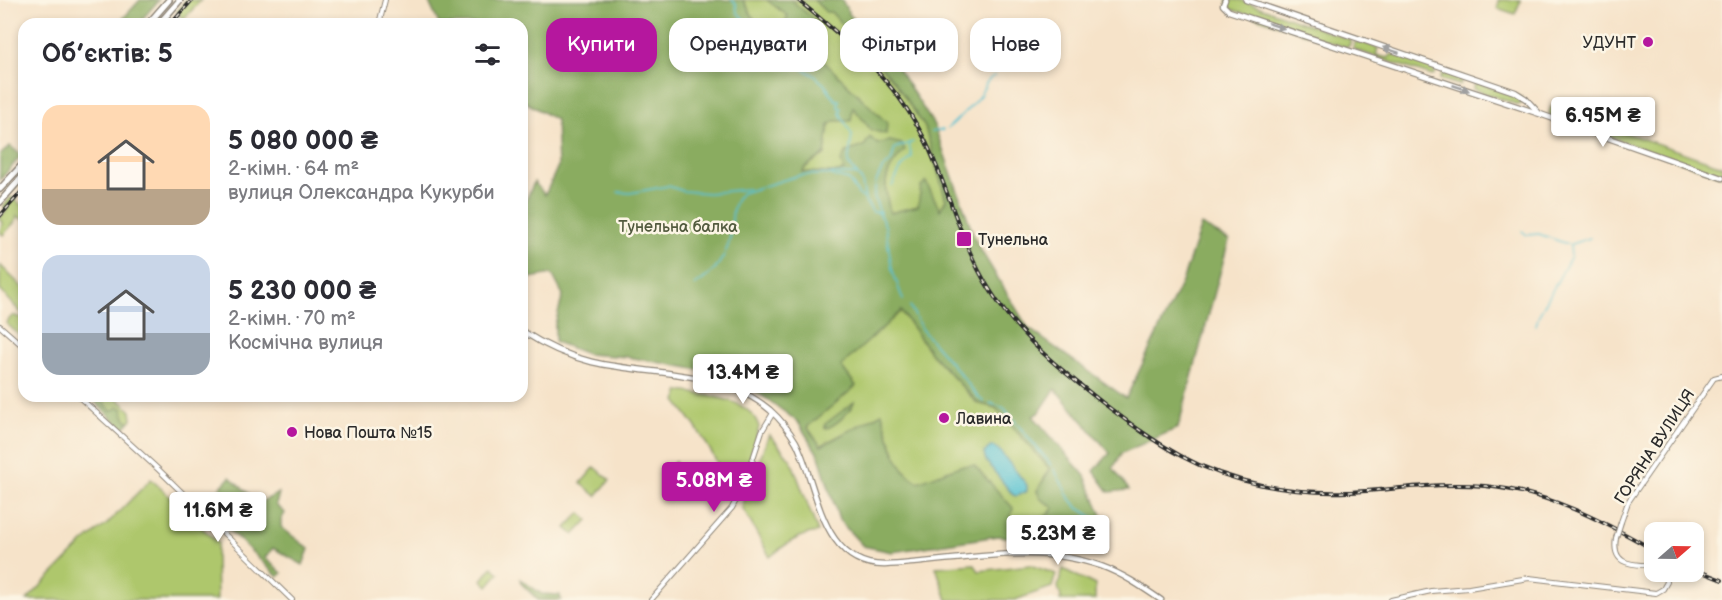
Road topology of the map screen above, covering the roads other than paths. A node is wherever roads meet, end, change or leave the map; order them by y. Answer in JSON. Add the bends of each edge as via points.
{"nodes":[{"id":1,"x":169,"y":0,"type":"edge"},
{"id":2,"x":180,"y":0,"type":"edge"},
{"id":3,"x":384,"y":0,"type":"edge"},
{"id":4,"x":1246,"y":0,"type":"edge"},
{"id":5,"x":1224,"y":3,"type":"edge"},
{"id":6,"x":153,"y":18,"type":"edge"},
{"id":7,"x":164,"y":18,"type":"edge"},
{"id":8,"x":380,"y":18,"type":"edge"},
{"id":9,"x":1540,"y":114,"type":"junction"},
{"id":10,"x":18,"y":170,"type":"edge"},
{"id":11,"x":1722,"y":178,"type":"edge"},
{"id":12,"x":18,"y":182,"type":"edge"},
{"id":13,"x":0,"y":189,"type":"edge"},
{"id":14,"x":0,"y":202,"type":"edge"},
{"id":15,"x":0,"y":326,"type":"edge"},
{"id":16,"x":528,"y":334,"type":"edge"},
{"id":17,"x":18,"y":342,"type":"edge"},
{"id":18,"x":1722,"y":376,"type":"edge"},
{"id":19,"x":85,"y":402,"type":"edge"},
{"id":20,"x":773,"y":413,"type":"junction"},
{"id":21,"x":1644,"y":566,"type":"edge"},
{"id":22,"x":1667,"y":582,"type":"edge"},
{"id":23,"x":292,"y":600,"type":"edge"},
{"id":24,"x":651,"y":600,"type":"edge"},
{"id":25,"x":1161,"y":600,"type":"edge"},
{"id":26,"x":1391,"y":600,"type":"edge"}],
"edges":[{"from":1,"to":6,"type":"main road"},
{"from":2,"to":7,"type":"main road"},
{"from":3,"to":8,"type":"street"},
{"from":9,"to":4,"type":"main road","one_way":true,"via":[[1515,92]]},
{"from":5,"to":9,"type":"main road","one_way":true,"via":[[1229,11]]},
{"from":9,"to":11,"type":"main road"},
{"from":10,"to":13,"type":"main road"},
{"from":12,"to":14,"type":"main road"},
{"from":15,"to":17,"type":"street"},
{"from":16,"to":20,"type":"main road","via":[[582,360],[721,383],[750,396]]},
{"from":18,"to":21,"type":"street","name":"ГОРЯНА ВУЛИЦЯ","bridge":true,"via":[[1716,376],[1709,384],[1630,498],[1615,550],[1620,560]]},
{"from":19,"to":23,"type":"street"},
{"from":20,"to":24,"type":"street","via":[[732,508]]},
{"from":20,"to":25,"type":"main road","via":[[795,440],[831,534],[859,560],[880,565],[1021,553],[1059,555],[1114,571]]},
{"from":22,"to":26,"type":"street","via":[[1656,593],[1529,578]]}]}
